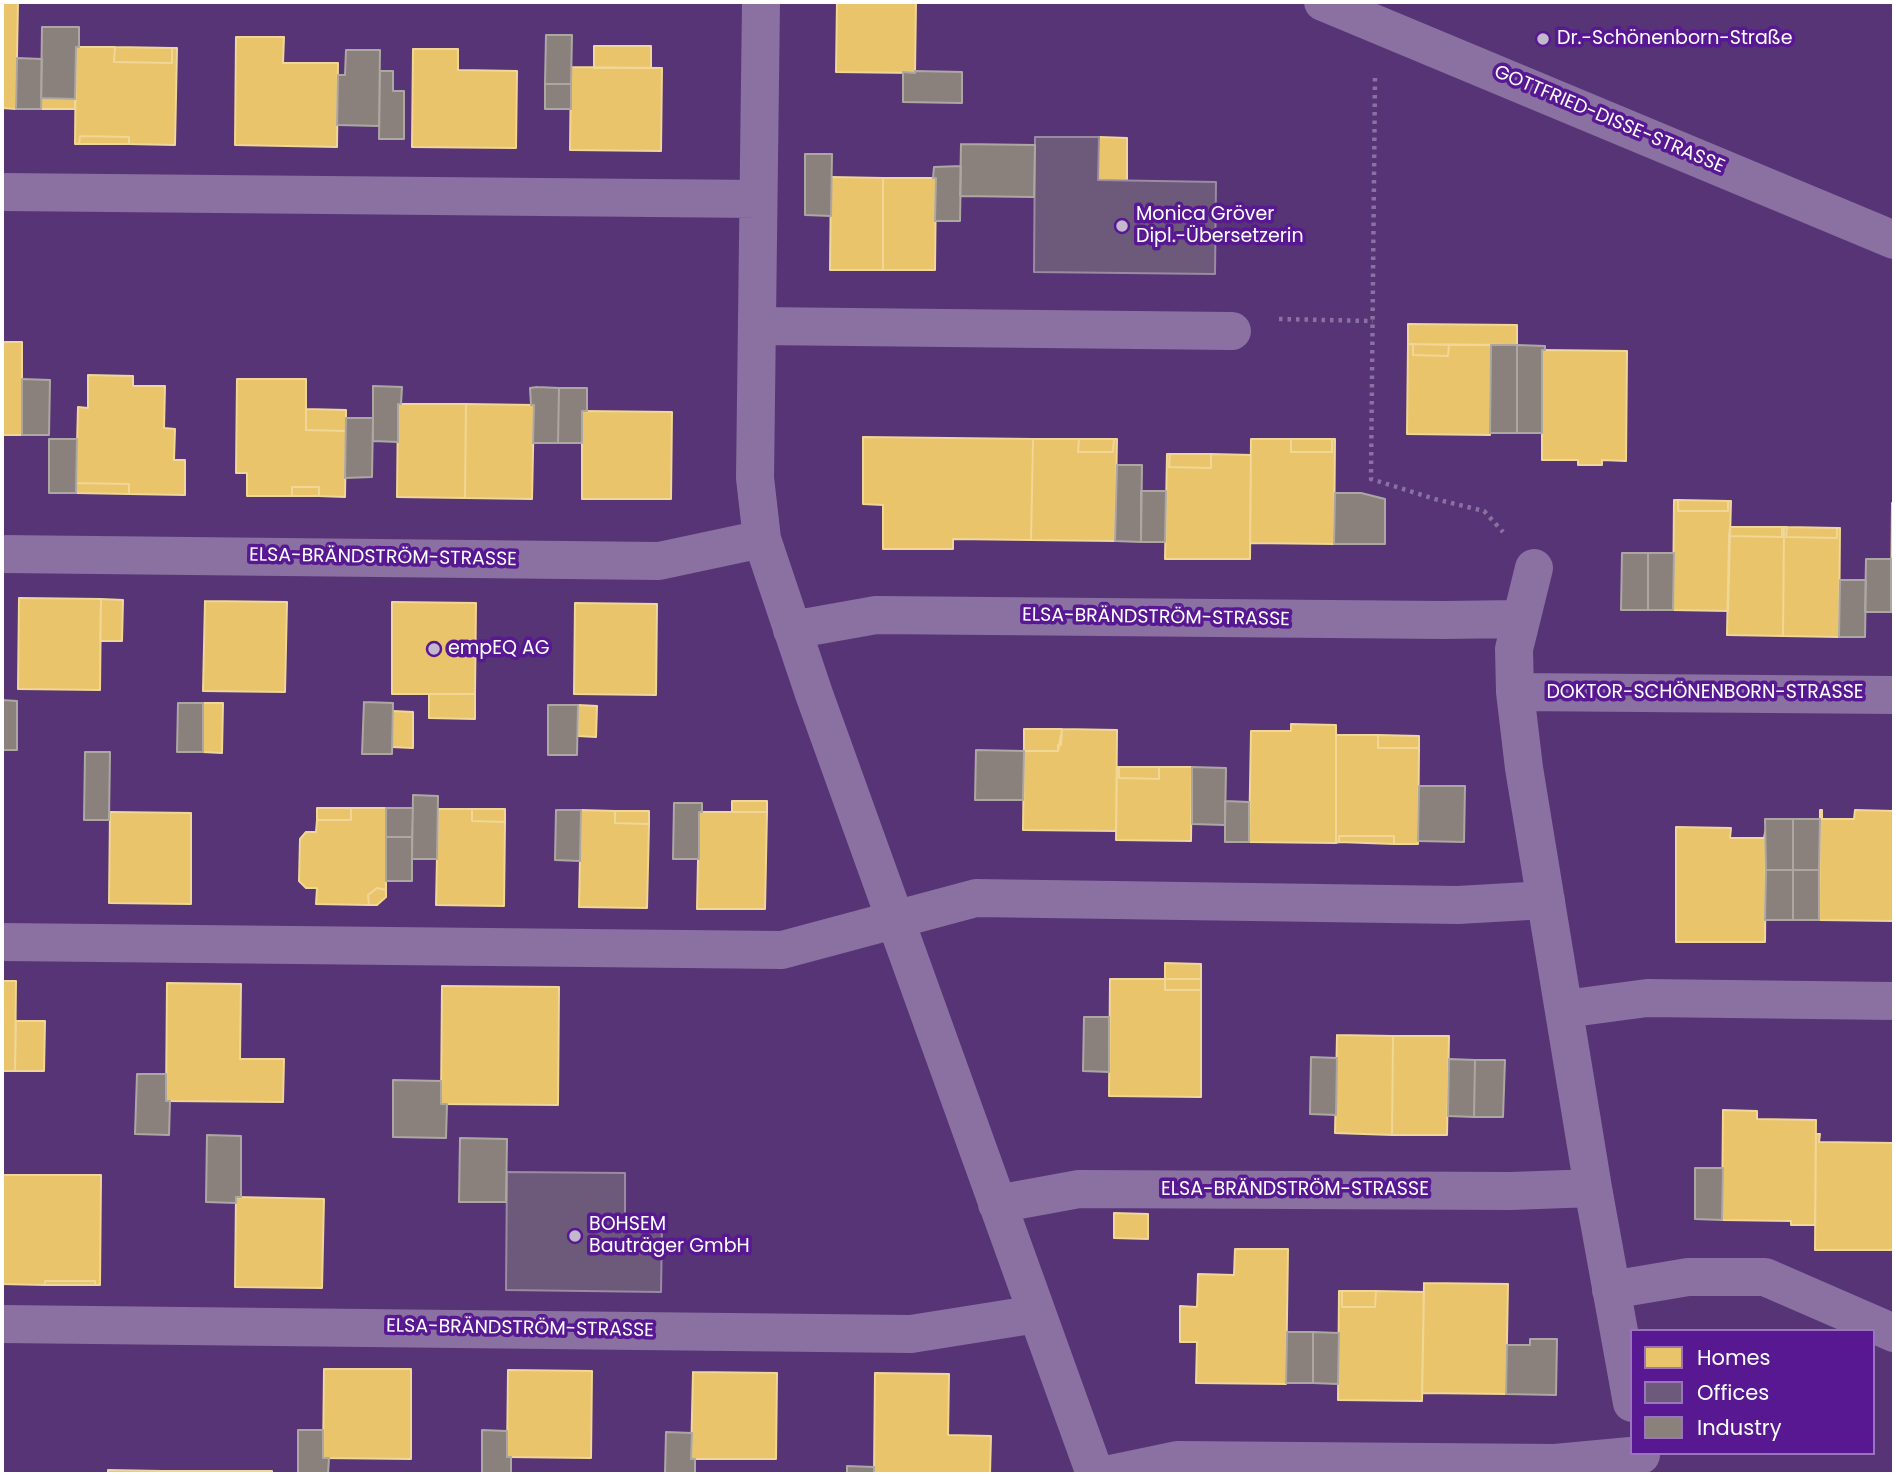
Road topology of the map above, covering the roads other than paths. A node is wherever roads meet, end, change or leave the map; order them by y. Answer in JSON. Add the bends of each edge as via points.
{"nodes":[{"id":1,"x":761,"y":2,"type":"edge"},
{"id":2,"x":1322,"y":2,"type":"edge"},
{"id":3,"x":2,"y":192,"type":"edge"},
{"id":4,"x":758,"y":200,"type":"junction"},
{"id":5,"x":1894,"y":240,"type":"edge"},
{"id":6,"x":757,"y":326,"type":"junction"},
{"id":7,"x":1232,"y":331,"type":"road end"},
{"id":8,"x":762,"y":539,"type":"junction"},
{"id":9,"x":2,"y":554,"type":"edge"},
{"id":10,"x":1534,"y":568,"type":"road end"},
{"id":11,"x":1520,"y":619,"type":"junction"},
{"id":12,"x":792,"y":630,"type":"junction"},
{"id":13,"x":1515,"y":692,"type":"junction"},
{"id":14,"x":1894,"y":695,"type":"edge"},
{"id":15,"x":1546,"y":900,"type":"junction"},
{"id":16,"x":896,"y":921,"type":"junction"},
{"id":17,"x":2,"y":942,"type":"edge"},
{"id":18,"x":1894,"y":1001,"type":"edge"},
{"id":19,"x":1565,"y":1009,"type":"junction"},
{"id":20,"x":1593,"y":1188,"type":"junction"},
{"id":21,"x":997,"y":1203,"type":"junction"},
{"id":22,"x":1611,"y":1290,"type":"junction"},
{"id":23,"x":1037,"y":1314,"type":"junction"},
{"id":24,"x":2,"y":1324,"type":"edge"},
{"id":25,"x":1894,"y":1333,"type":"edge"},
{"id":26,"x":1630,"y":1392,"type":"edge"},
{"id":27,"x":1642,"y":1461,"type":"edge"},
{"id":28,"x":1095,"y":1474,"type":"edge"},
{"id":29,"x":1110,"y":1474,"type":"edge"}],
"edges":[{"from":1,"to":4,"type":"street"},
{"from":2,"to":5,"type":"street","name":"GOTTFRIED-DISSE-STRASSE"},
{"from":3,"to":4,"type":"street"},
{"from":4,"to":6,"type":"street"},
{"from":6,"to":7,"type":"street"},
{"from":6,"to":8,"type":"street","via":[[755,478]]},
{"from":8,"to":9,"type":"street","name":"ELSA-BRÄNDSTRÖM-STRASSE","via":[[659,561]]},
{"from":8,"to":12,"type":"street"},
{"from":10,"to":11,"type":"street"},
{"from":11,"to":12,"type":"street","name":"ELSA-BRÄNDSTRÖM-STRASSE","via":[[876,615]]},
{"from":11,"to":13,"type":"street","via":[[1514,649]]},
{"from":12,"to":16,"type":"street"},
{"from":13,"to":14,"type":"street","name":"DOKTOR-SCHÖNENBORN-STRASSE"},
{"from":13,"to":15,"type":"street"},
{"from":15,"to":16,"type":"street","via":[[1458,905],[976,898]]},
{"from":15,"to":19,"type":"street"},
{"from":16,"to":17,"type":"street","via":[[782,950]]},
{"from":16,"to":21,"type":"street"},
{"from":18,"to":19,"type":"street","via":[[1647,998]]},
{"from":19,"to":20,"type":"street"},
{"from":20,"to":21,"type":"street","name":"ELSA-BRÄNDSTRÖM-STRASSE","via":[[1079,1189]]},
{"from":20,"to":22,"type":"street"},
{"from":21,"to":23,"type":"street"},
{"from":22,"to":25,"type":"street","via":[[1688,1277],[1765,1277]]},
{"from":22,"to":26,"type":"street"},
{"from":23,"to":24,"type":"street","name":"ELSA-BRÄNDSTRÖM-STRASSE","via":[[912,1334]]},
{"from":23,"to":28,"type":"street"},
{"from":27,"to":29,"type":"street","via":[[1177,1460]]}]}
